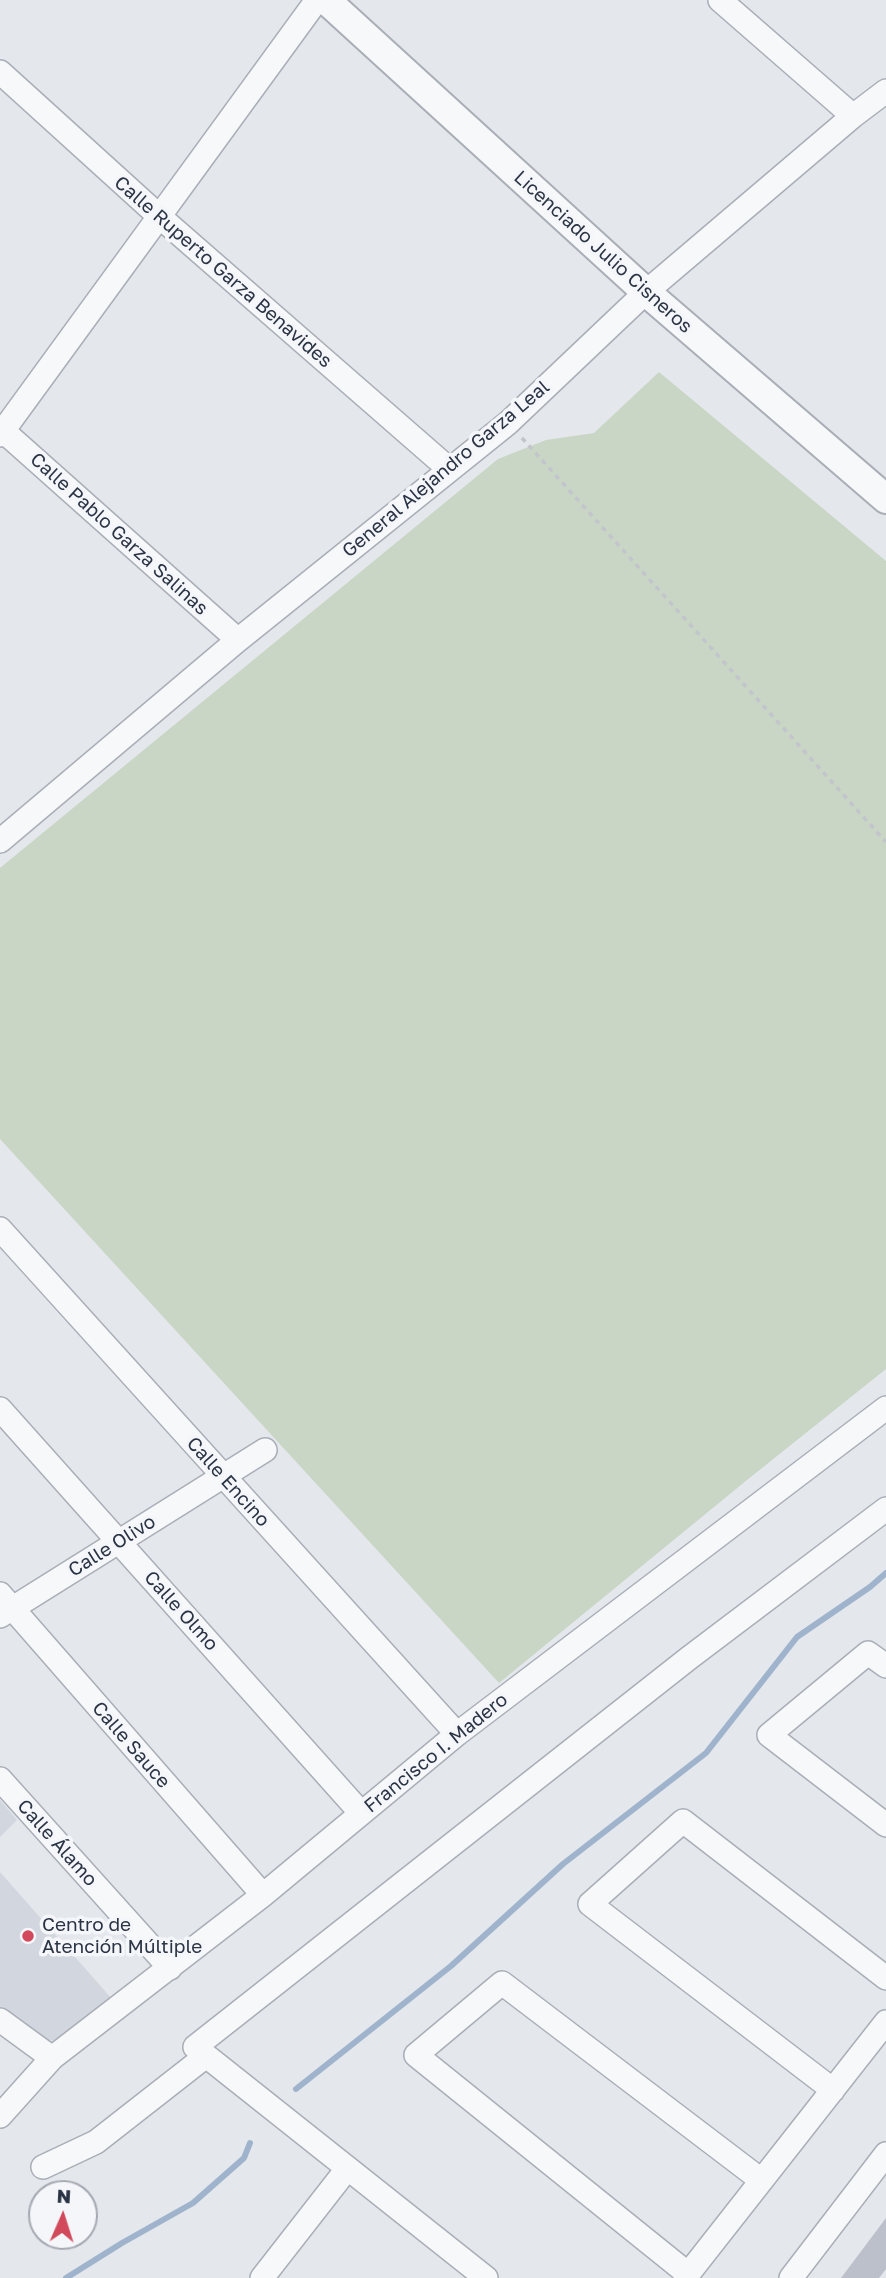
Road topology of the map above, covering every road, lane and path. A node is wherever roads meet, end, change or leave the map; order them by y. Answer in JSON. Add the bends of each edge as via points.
{"nodes":[{"id":1,"x":317,"y":0,"type":"edge"},
{"id":2,"x":326,"y":0,"type":"edge"},
{"id":3,"x":720,"y":0,"type":"edge"},
{"id":4,"x":0,"y":72,"type":"edge"},
{"id":5,"x":886,"y":91,"type":"edge"},
{"id":6,"x":853,"y":116,"type":"junction"},
{"id":7,"x":160,"y":217,"type":"junction"},
{"id":8,"x":646,"y":292,"type":"junction"},
{"id":9,"x":508,"y":423,"type":"junction"},
{"id":10,"x":1,"y":432,"type":"edge"},
{"id":11,"x":449,"y":469,"type":"junction"},
{"id":12,"x":886,"y":499,"type":"edge"},
{"id":13,"x":238,"y":640,"type":"junction"},
{"id":14,"x":0,"y":841,"type":"edge"},
{"id":15,"x":886,"y":842,"type":"edge"},
{"id":16,"x":0,"y":1229,"type":"edge"},
{"id":17,"x":886,"y":1408,"type":"edge"},
{"id":18,"x":0,"y":1409,"type":"edge"},
{"id":19,"x":265,"y":1450,"type":"dead end"},
{"id":20,"x":224,"y":1478,"type":"junction"},
{"id":21,"x":886,"y":1509,"type":"edge"},
{"id":22,"x":119,"y":1541,"type":"junction"},
{"id":23,"x":4,"y":1606,"type":"edge"},
{"id":24,"x":886,"y":1667,"type":"edge"},
{"id":25,"x":457,"y":1734,"type":"junction"},
{"id":26,"x":0,"y":1779,"type":"edge"},
{"id":27,"x":361,"y":1813,"type":"junction"},
{"id":28,"x":886,"y":1825,"type":"edge"},
{"id":29,"x":262,"y":1895,"type":"junction"},
{"id":30,"x":170,"y":1968,"type":"junction"},
{"id":31,"x":886,"y":1978,"type":"edge"},
{"id":32,"x":0,"y":2020,"type":"edge"},
{"id":33,"x":886,"y":2022,"type":"edge"},
{"id":34,"x":206,"y":2056,"type":"junction"},
{"id":35,"x":52,"y":2058,"type":"junction"},
{"id":36,"x":833,"y":2090,"type":"junction"},
{"id":37,"x":0,"y":2116,"type":"edge"},
{"id":38,"x":886,"y":2154,"type":"edge"},
{"id":39,"x":43,"y":2167,"type":"dead end"},
{"id":40,"x":347,"y":2169,"type":"junction"},
{"id":41,"x":761,"y":2180,"type":"junction"},
{"id":42,"x":686,"y":2276,"type":"edge"},
{"id":43,"x":262,"y":2278,"type":"edge"},
{"id":44,"x":486,"y":2278,"type":"edge"},
{"id":45,"x":791,"y":2278,"type":"edge"}],
"edges":[{"from":1,"to":7,"type":"street"},
{"from":2,"to":8,"type":"street","name":"Licenciado Julio Cisneros"},
{"from":3,"to":6,"type":"street"},
{"from":4,"to":7,"type":"street","name":"Calle Ruperto Garza Benavides"},
{"from":5,"to":6,"type":"street","name":"General Alejandro Garza Leal"},
{"from":6,"to":8,"type":"street","name":"General Alejandro Garza Leal"},
{"from":7,"to":10,"type":"street"},
{"from":7,"to":11,"type":"street","name":"Calle Ruperto Garza Benavides"},
{"from":8,"to":9,"type":"street","name":"General Alejandro Garza Leal"},
{"from":8,"to":12,"type":"street","name":"Licenciado Julio Cisneros"},
{"from":9,"to":11,"type":"street","name":"General Alejandro Garza Leal"},
{"from":9,"to":15,"type":"path"},
{"from":10,"to":13,"type":"street","name":"Calle Pablo Garza Salinas"},
{"from":11,"to":13,"type":"street","name":"General Alejandro Garza Leal"},
{"from":13,"to":14,"type":"street","name":"General Alejandro Garza Leal"},
{"from":16,"to":20,"type":"street","name":"Calle Encino"},
{"from":17,"to":25,"type":"street","name":"Francisco I. Madero"},
{"from":18,"to":22,"type":"street","name":"Calle Olmo"},
{"from":19,"to":20,"type":"street","name":"Calle Olivo"},
{"from":20,"to":22,"type":"street","name":"Calle Olivo"},
{"from":20,"to":25,"type":"street","name":"Calle Encino"},
{"from":21,"to":34,"type":"street","via":[[689,1658],[195,2048]]},
{"from":22,"to":23,"type":"street","name":"Calle Olivo"},
{"from":22,"to":27,"type":"street","name":"Calle Olmo"},
{"from":23,"to":29,"type":"street","name":"Calle Sauce"},
{"from":24,"to":28,"type":"street","via":[[868,1653],[769,1735]]},
{"from":25,"to":27,"type":"street","name":"Francisco I. Madero"},
{"from":26,"to":30,"type":"street","name":"Calle Álamo"},
{"from":27,"to":29,"type":"street","name":"Francisco I. Madero"},
{"from":29,"to":30,"type":"street","name":"Francisco I. Madero"},
{"from":30,"to":35,"type":"street","name":"Francisco I. Madero"},
{"from":31,"to":36,"type":"street","via":[[683,1821],[590,1904]]},
{"from":32,"to":35,"type":"street"},
{"from":33,"to":36,"type":"street"},
{"from":34,"to":39,"type":"street","via":[[96,2142]]},
{"from":34,"to":40,"type":"street"},
{"from":35,"to":37,"type":"street","name":"Francisco I. Madero"},
{"from":36,"to":41,"type":"street"},
{"from":38,"to":45,"type":"street"},
{"from":40,"to":43,"type":"street"},
{"from":40,"to":44,"type":"street"},
{"from":41,"to":42,"type":"street"},
{"from":41,"to":42,"type":"street","via":[[502,1983],[416,2054]]}]}
